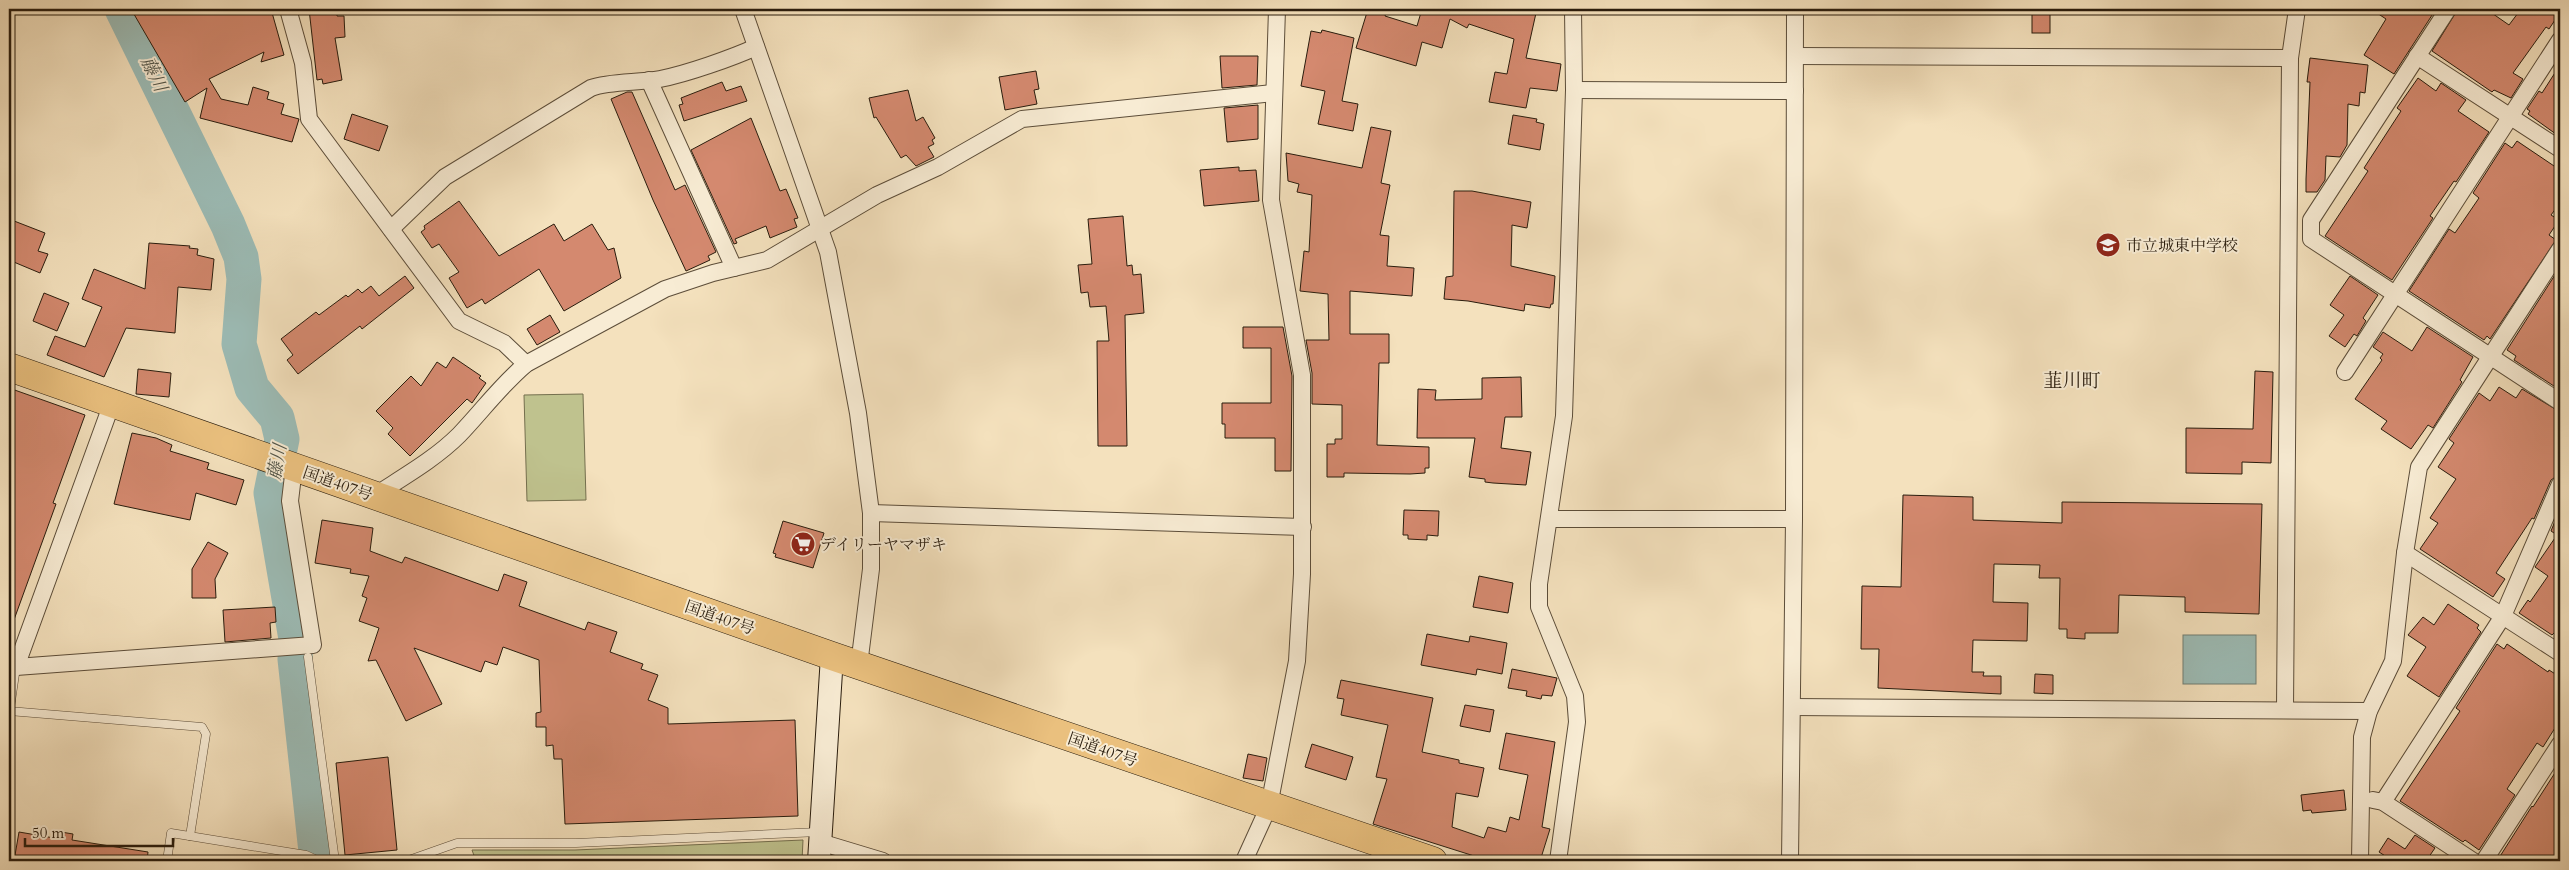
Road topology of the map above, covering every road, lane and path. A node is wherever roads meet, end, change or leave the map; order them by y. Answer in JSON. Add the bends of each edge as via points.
{"nodes":[{"id":1,"x":288,"y":9,"type":"edge"},
{"id":2,"x":743,"y":9,"type":"edge"},
{"id":3,"x":1277,"y":9,"type":"edge"},
{"id":4,"x":1574,"y":9,"type":"edge"},
{"id":5,"x":1795,"y":9,"type":"edge"},
{"id":6,"x":2297,"y":9,"type":"edge"},
{"id":7,"x":2448,"y":9,"type":"edge"},
{"id":8,"x":2560,"y":40,"type":"edge"},
{"id":9,"x":756,"y":47,"type":"junction"},
{"id":10,"x":1795,"y":56,"type":"junction"},
{"id":11,"x":2417,"y":56,"type":"junction"},
{"id":12,"x":2290,"y":58,"type":"junction"},
{"id":13,"x":649,"y":80,"type":"junction"},
{"id":14,"x":1574,"y":90,"type":"junction"},
{"id":15,"x":1795,"y":90,"type":"junction"},
{"id":16,"x":1273,"y":93,"type":"junction"},
{"id":17,"x":2510,"y":117,"type":"junction"},
{"id":18,"x":2560,"y":149,"type":"edge"},
{"id":19,"x":819,"y":228,"type":"junction"},
{"id":20,"x":391,"y":229,"type":"junction"},
{"id":21,"x":2560,"y":249,"type":"edge"},
{"id":22,"x":734,"y":268,"type":"junction"},
{"id":23,"x":2395,"y":294,"type":"junction"},
{"id":24,"x":2490,"y":357,"type":"junction"},
{"id":25,"x":526,"y":364,"type":"junction"},
{"id":26,"x":9,"y":367,"type":"edge"},
{"id":27,"x":2345,"y":372,"type":"dead end"},
{"id":28,"x":2560,"y":402,"type":"edge"},
{"id":29,"x":112,"y":403,"type":"junction"},
{"id":30,"x":294,"y":467,"type":"junction"},
{"id":31,"x":2560,"y":484,"type":"edge"},
{"id":32,"x":374,"y":496,"type":"junction"},
{"id":33,"x":871,"y":514,"type":"junction"},
{"id":34,"x":1550,"y":519,"type":"junction"},
{"id":35,"x":1794,"y":519,"type":"junction"},
{"id":36,"x":1303,"y":527,"type":"junction"},
{"id":37,"x":2405,"y":553,"type":"junction"},
{"id":38,"x":2503,"y":616,"type":"junction"},
{"id":39,"x":305,"y":652,"type":"junction"},
{"id":40,"x":2560,"y":653,"type":"edge"},
{"id":41,"x":832,"y":656,"type":"junction"},
{"id":42,"x":860,"y":665,"type":"junction"},
{"id":43,"x":12,"y":667,"type":"edge"},
{"id":44,"x":1792,"y":707,"type":"junction"},
{"id":45,"x":2285,"y":709,"type":"junction"},
{"id":46,"x":9,"y":711,"type":"edge"},
{"id":47,"x":2369,"y":711,"type":"junction"},
{"id":48,"x":9,"y":715,"type":"edge"},
{"id":49,"x":2560,"y":744,"type":"edge"},
{"id":50,"x":2362,"y":799,"type":"junction"},
{"id":51,"x":2383,"y":802,"type":"junction"},
{"id":52,"x":1269,"y":806,"type":"junction"},
{"id":53,"x":190,"y":836,"type":"junction"},
{"id":54,"x":820,"y":845,"type":"edge"},
{"id":55,"x":167,"y":861,"type":"edge"},
{"id":56,"x":319,"y":861,"type":"edge"},
{"id":57,"x":335,"y":861,"type":"edge"},
{"id":58,"x":406,"y":861,"type":"edge"},
{"id":59,"x":883,"y":861,"type":"edge"},
{"id":60,"x":1244,"y":861,"type":"edge"},
{"id":61,"x":1433,"y":861,"type":"edge"},
{"id":62,"x":1558,"y":861,"type":"edge"},
{"id":63,"x":1790,"y":861,"type":"edge"},
{"id":64,"x":2360,"y":861,"type":"edge"},
{"id":65,"x":2473,"y":861,"type":"edge"},
{"id":66,"x":2484,"y":861,"type":"edge"}],
"edges":[{"from":1,"to":20,"type":"street","via":[[303,64],[309,119]]},
{"from":2,"to":9,"type":"street"},
{"from":3,"to":16,"type":"street"},
{"from":4,"to":14,"type":"street"},
{"from":5,"to":10,"type":"street"},
{"from":6,"to":12,"type":"street"},
{"from":7,"to":11,"type":"street"},
{"from":8,"to":17,"type":"street"},
{"from":9,"to":13,"type":"street","via":[[662,79]]},
{"from":9,"to":19,"type":"street"},
{"from":10,"to":12,"type":"street"},
{"from":10,"to":15,"type":"street"},
{"from":11,"to":17,"type":"street"},
{"from":11,"to":23,"type":"street","via":[[2311,220],[2311,239]]},
{"from":12,"to":45,"type":"street"},
{"from":13,"to":20,"type":"street","via":[[601,84],[568,101],[445,177]]},
{"from":13,"to":22,"type":"street"},
{"from":14,"to":15,"type":"street"},
{"from":14,"to":34,"type":"street","via":[[1564,416]]},
{"from":15,"to":35,"type":"street"},
{"from":16,"to":19,"type":"street","via":[[1022,119],[938,167],[877,195]]},
{"from":16,"to":36,"type":"street","via":[[1271,200],[1302,375]]},
{"from":17,"to":18,"type":"street"},
{"from":17,"to":23,"type":"street"},
{"from":19,"to":22,"type":"street","via":[[767,260]]},
{"from":19,"to":33,"type":"street","via":[[828,252],[858,413]]},
{"from":20,"to":25,"type":"street","via":[[459,321],[504,343]]},
{"from":21,"to":24,"type":"street"},
{"from":22,"to":25,"type":"street","via":[[665,288]]},
{"from":23,"to":24,"type":"street"},
{"from":23,"to":27,"type":"street"},
{"from":24,"to":28,"type":"street"},
{"from":24,"to":37,"type":"street","via":[[2419,467]]},
{"from":25,"to":32,"type":"street","via":[[507,380],[458,436]]},
{"from":26,"to":29,"type":"highway","name":"国道407号"},
{"from":29,"to":30,"type":"highway","name":"国道407号"},
{"from":29,"to":43,"type":"street"},
{"from":30,"to":32,"type":"highway","name":"国道407号"},
{"from":30,"to":39,"type":"street","via":[[290,501],[312,645]]},
{"from":31,"to":38,"type":"street"},
{"from":32,"to":41,"type":"highway","name":"国道407号"},
{"from":33,"to":36,"type":"street"},
{"from":33,"to":42,"type":"street","via":[[871,570]]},
{"from":34,"to":35,"type":"street"},
{"from":34,"to":62,"type":"street","via":[[1539,584],[1539,606],[1575,696],[1578,722]]},
{"from":35,"to":44,"type":"street"},
{"from":36,"to":52,"type":"street","via":[[1297,661]]},
{"from":37,"to":38,"type":"street"},
{"from":37,"to":47,"type":"street","via":[[2393,661]]},
{"from":38,"to":40,"type":"street"},
{"from":38,"to":51,"type":"street"},
{"from":39,"to":43,"type":"street","via":[[283,649]]},
{"from":39,"to":57,"type":"lane"},
{"from":41,"to":42,"type":"highway","name":"国道407号"},
{"from":41,"to":54,"type":"street"},
{"from":42,"to":52,"type":"highway","name":"国道407号"},
{"from":43,"to":46,"type":"lane"},
{"from":44,"to":45,"type":"street"},
{"from":44,"to":63,"type":"street"},
{"from":45,"to":47,"type":"street"},
{"from":46,"to":48,"type":"lane"},
{"from":46,"to":53,"type":"lane","via":[[202,727],[206,734]]},
{"from":47,"to":50,"type":"street","via":[[2362,737]]},
{"from":49,"to":66,"type":"street"},
{"from":50,"to":51,"type":"street"},
{"from":50,"to":64,"type":"street"},
{"from":51,"to":65,"type":"street"},
{"from":52,"to":60,"type":"street"},
{"from":52,"to":61,"type":"highway","name":"国道407号"},
{"from":53,"to":55,"type":"lane","via":[[171,833]]},
{"from":53,"to":56,"type":"lane"},
{"from":54,"to":58,"type":"lane","via":[[457,843]]},
{"from":54,"to":59,"type":"street"}]}
